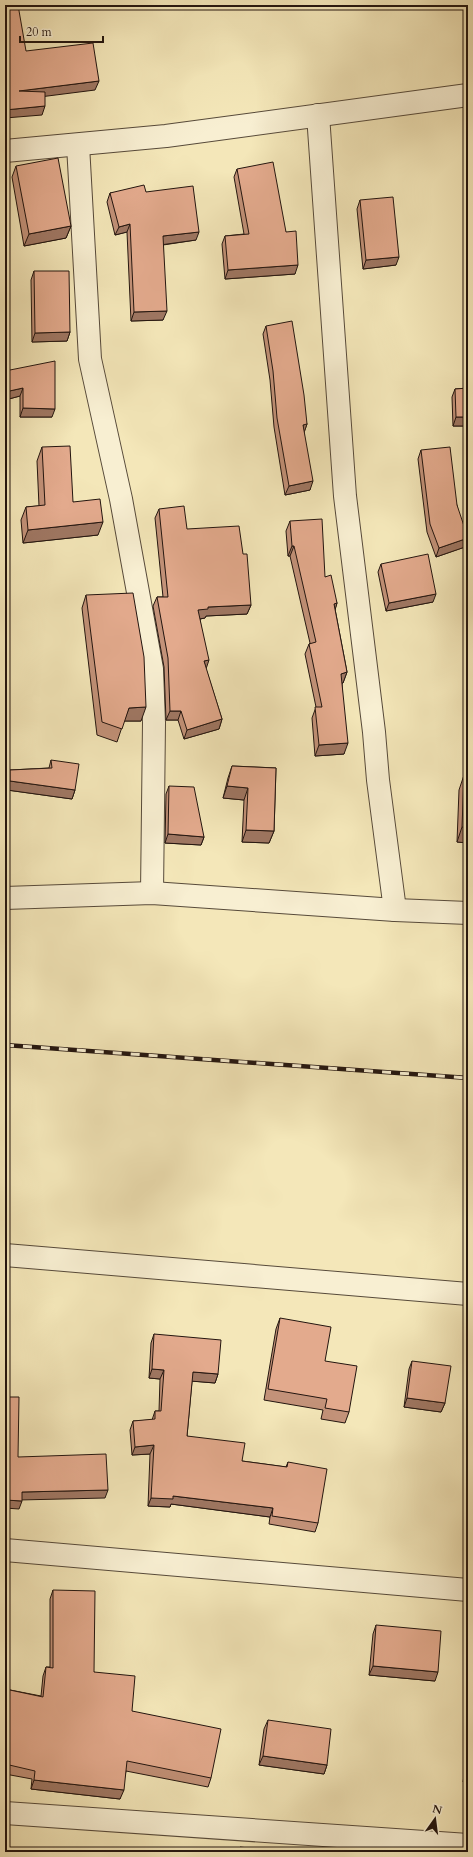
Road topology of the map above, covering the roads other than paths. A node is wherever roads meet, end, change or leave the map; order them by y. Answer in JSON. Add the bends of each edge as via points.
{"nodes":[{"id":1,"x":468,"y":95,"type":"edge"},
{"id":2,"x":318,"y":115,"type":"junction"},
{"id":3,"x":78,"y":145,"type":"junction"},
{"id":4,"x":5,"y":150,"type":"edge"},
{"id":5,"x":152,"y":893,"type":"junction"},
{"id":6,"x":5,"y":898,"type":"edge"},
{"id":7,"x":395,"y":910,"type":"junction"},
{"id":8,"x":468,"y":913,"type":"edge"},
{"id":9,"x":5,"y":1255,"type":"edge"},
{"id":10,"x":468,"y":1294,"type":"edge"},
{"id":11,"x":5,"y":1550,"type":"edge"},
{"id":12,"x":468,"y":1590,"type":"edge"},
{"id":13,"x":5,"y":1813,"type":"edge"},
{"id":14,"x":468,"y":1845,"type":"edge"}],
"edges":[{"from":1,"to":2,"type":"street"},
{"from":2,"to":3,"type":"street"},
{"from":2,"to":7,"type":"street","via":[[345,496]]},
{"from":3,"to":4,"type":"street"},
{"from":3,"to":5,"type":"street","via":[[90,359],[121,499],[152,669]]},
{"from":5,"to":6,"type":"street"},
{"from":5,"to":7,"type":"street"},
{"from":7,"to":8,"type":"street"},
{"from":9,"to":10,"type":"street"},
{"from":11,"to":12,"type":"street"},
{"from":13,"to":14,"type":"street"}]}
